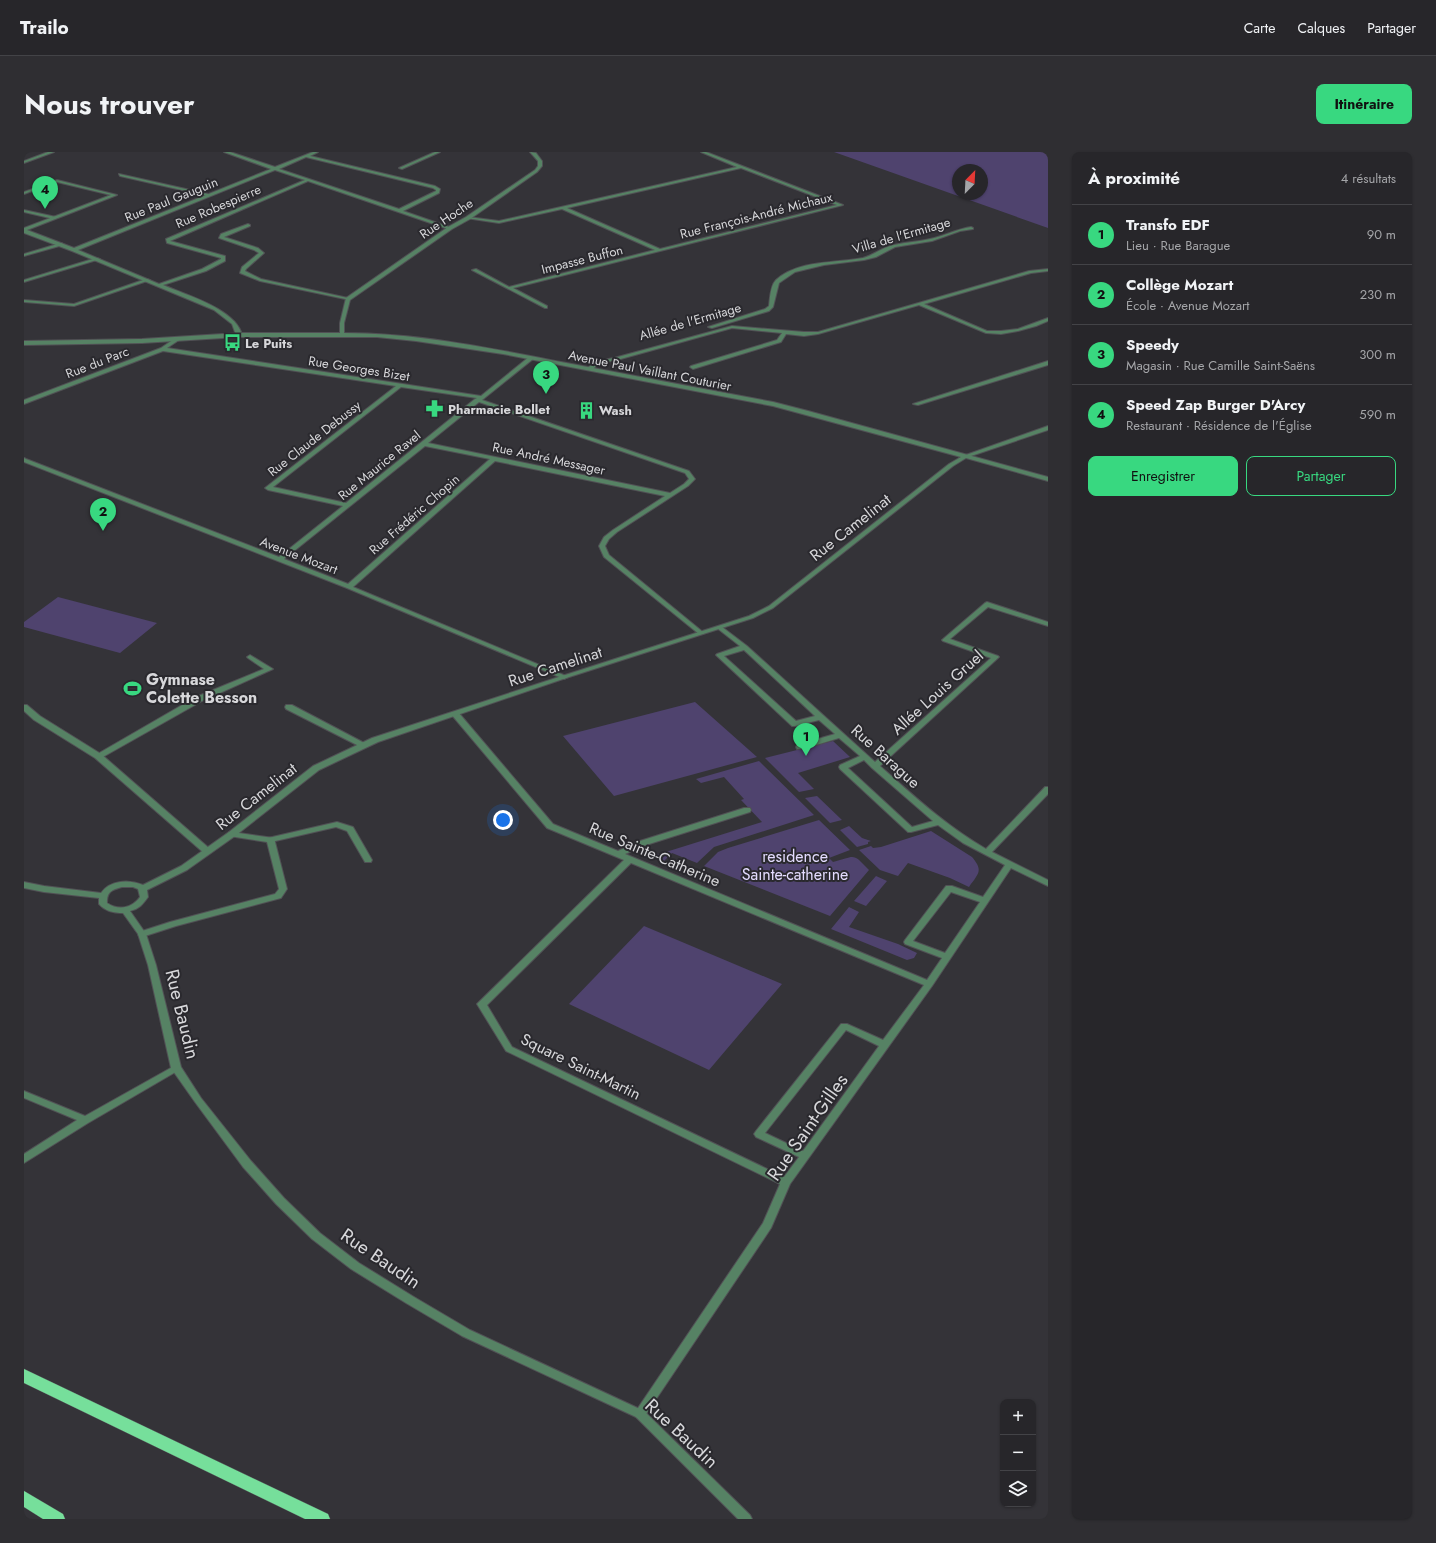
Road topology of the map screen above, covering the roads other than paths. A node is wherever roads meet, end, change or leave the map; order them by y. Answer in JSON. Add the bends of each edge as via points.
{"nodes":[{"id":1,"x":52,"y":152,"type":"edge"},
{"id":2,"x":226,"y":152,"type":"edge"},
{"id":3,"x":316,"y":152,"type":"edge"},
{"id":4,"x":438,"y":152,"type":"edge"},
{"id":5,"x":532,"y":152,"type":"edge"},
{"id":6,"x":703,"y":152,"type":"edge"},
{"id":7,"x":306,"y":156,"type":"junction"},
{"id":8,"x":24,"y":162,"type":"edge"},
{"id":9,"x":741,"y":167,"type":"junction"},
{"id":10,"x":401,"y":168,"type":"dead end"},
{"id":11,"x":275,"y":169,"type":"junction"},
{"id":12,"x":120,"y":175,"type":"dead end"},
{"id":13,"x":308,"y":180,"type":"junction"},
{"id":14,"x":24,"y":193,"type":"edge"},
{"id":15,"x":208,"y":195,"type":"junction"},
{"id":16,"x":564,"y":208,"type":"junction"},
{"id":17,"x":24,"y":211,"type":"edge"},
{"id":18,"x":399,"y":211,"type":"junction"},
{"id":19,"x":54,"y":218,"type":"junction"},
{"id":20,"x":468,"y":218,"type":"junction"},
{"id":21,"x":248,"y":225,"type":"dead end"},
{"id":22,"x":450,"y":228,"type":"junction"},
{"id":23,"x":972,"y":228,"type":"dead end"},
{"id":24,"x":24,"y":230,"type":"edge"},
{"id":25,"x":60,"y":244,"type":"junction"},
{"id":26,"x":74,"y":250,"type":"junction"},
{"id":27,"x":659,"y":250,"type":"junction"},
{"id":28,"x":24,"y":255,"type":"edge"},
{"id":29,"x":98,"y":259,"type":"junction"},
{"id":30,"x":474,"y":270,"type":"dead end"},
{"id":31,"x":1048,"y":270,"type":"edge"},
{"id":32,"x":24,"y":280,"type":"edge"},
{"id":33,"x":148,"y":280,"type":"junction"},
{"id":34,"x":159,"y":285,"type":"junction"},
{"id":35,"x":509,"y":288,"type":"junction"},
{"id":36,"x":774,"y":290,"type":"joint"},
{"id":37,"x":348,"y":299,"type":"junction"},
{"id":38,"x":24,"y":300,"type":"edge"},
{"id":39,"x":920,"y":304,"type":"junction"},
{"id":40,"x":545,"y":307,"type":"dead end"},
{"id":41,"x":1048,"y":319,"type":"edge"},
{"id":42,"x":785,"y":332,"type":"junction"},
{"id":43,"x":342,"y":334,"type":"junction"},
{"id":44,"x":239,"y":335,"type":"junction"},
{"id":45,"x":177,"y":339,"type":"junction"},
{"id":46,"x":102,"y":341,"type":"junction"},
{"id":47,"x":24,"y":343,"type":"edge"},
{"id":48,"x":163,"y":349,"type":"junction"},
{"id":49,"x":531,"y":358,"type":"junction"},
{"id":50,"x":599,"y":362,"type":"junction"},
{"id":51,"x":1048,"y":363,"type":"edge"},
{"id":52,"x":693,"y":367,"type":"dead end"},
{"id":53,"x":589,"y":369,"type":"junction"},
{"id":54,"x":400,"y":385,"type":"junction"},
{"id":55,"x":479,"y":398,"type":"junction"},
{"id":56,"x":24,"y":402,"type":"edge"},
{"id":57,"x":916,"y":404,"type":"dead end"},
{"id":58,"x":1048,"y":428,"type":"edge"},
{"id":59,"x":423,"y":444,"type":"junction"},
{"id":60,"x":966,"y":456,"type":"junction"},
{"id":61,"x":495,"y":458,"type":"junction"},
{"id":62,"x":24,"y":460,"type":"edge"},
{"id":63,"x":1048,"y":479,"type":"edge"},
{"id":64,"x":671,"y":495,"type":"junction"},
{"id":65,"x":347,"y":505,"type":"junction"},
{"id":66,"x":278,"y":560,"type":"junction"},
{"id":67,"x":349,"y":587,"type":"junction"},
{"id":68,"x":1048,"y":624,"type":"edge"},
{"id":69,"x":720,"y":628,"type":"junction"},
{"id":70,"x":701,"y":633,"type":"junction"},
{"id":71,"x":745,"y":647,"type":"junction"},
{"id":72,"x":250,"y":657,"type":"dead end"},
{"id":73,"x":564,"y":677,"type":"junction"},
{"id":74,"x":24,"y":707,"type":"edge"},
{"id":75,"x":289,"y":707,"type":"dead end"},
{"id":76,"x":455,"y":714,"type":"junction"},
{"id":77,"x":820,"y":717,"type":"junction"},
{"id":78,"x":840,"y":735,"type":"junction"},
{"id":79,"x":364,"y":745,"type":"junction"},
{"id":80,"x":800,"y":747,"type":"dead end"},
{"id":81,"x":98,"y":756,"type":"junction"},
{"id":82,"x":865,"y":757,"type":"junction"},
{"id":83,"x":875,"y":766,"type":"junction"},
{"id":84,"x":1048,"y":789,"type":"edge"},
{"id":85,"x":747,"y":810,"type":"dead end"},
{"id":86,"x":938,"y":822,"type":"junction"},
{"id":87,"x":232,"y":834,"type":"junction"},
{"id":88,"x":271,"y":840,"type":"junction"},
{"id":89,"x":207,"y":851,"type":"junction"},
{"id":90,"x":987,"y":853,"type":"junction"},
{"id":91,"x":618,"y":854,"type":"junction"},
{"id":92,"x":630,"y":859,"type":"junction"},
{"id":93,"x":368,"y":860,"type":"dead end"},
{"id":94,"x":1010,"y":864,"type":"junction"},
{"id":95,"x":1048,"y":883,"type":"edge"},
{"id":96,"x":24,"y":885,"type":"edge"},
{"id":97,"x":143,"y":889,"type":"junction"},
{"id":98,"x":103,"y":896,"type":"junction"},
{"id":99,"x":985,"y":901,"type":"junction"},
{"id":100,"x":125,"y":910,"type":"junction"},
{"id":101,"x":142,"y":934,"type":"junction"},
{"id":102,"x":947,"y":957,"type":"junction"},
{"id":103,"x":929,"y":984,"type":"junction"},
{"id":104,"x":885,"y":1045,"type":"junction"},
{"id":105,"x":176,"y":1068,"type":"junction"},
{"id":106,"x":24,"y":1094,"type":"edge"},
{"id":107,"x":85,"y":1120,"type":"junction"},
{"id":108,"x":805,"y":1156,"type":"junction"},
{"id":109,"x":24,"y":1159,"type":"edge"},
{"id":110,"x":786,"y":1182,"type":"junction"},
{"id":111,"x":24,"y":1376,"type":"edge"},
{"id":112,"x":640,"y":1414,"type":"junction"},
{"id":113,"x":24,"y":1498,"type":"edge"},
{"id":114,"x":57,"y":1519,"type":"edge"},
{"id":115,"x":322,"y":1519,"type":"edge"},
{"id":116,"x":746,"y":1519,"type":"edge"}],
"edges":[{"from":1,"to":8,"type":"street"},
{"from":2,"to":11,"type":"street"},
{"from":3,"to":7,"type":"street","name":"Rue Paul Gauguin"},
{"from":4,"to":10,"type":"street"},
{"from":5,"to":20,"type":"street","name":"Rue Hoche","via":[[540,160],[540,166],[536,171]]},
{"from":6,"to":9,"type":"street"},
{"from":7,"to":11,"type":"street","name":"Rue Paul Gauguin"},
{"from":7,"to":18,"type":"street","via":[[438,189],[438,192]]},
{"from":9,"to":16,"type":"street"},
{"from":9,"to":27,"type":"street","name":"Rue François-André Michaux","via":[[841,204]]},
{"from":11,"to":13,"type":"street"},
{"from":11,"to":15,"type":"street","name":"Rue Paul Gauguin"},
{"from":12,"to":15,"type":"street"},
{"from":13,"to":18,"type":"street"},
{"from":13,"to":34,"type":"street","name":"Rue Robespierre","via":[[168,240],[218,255],[223,257],[223,260],[204,270]]},
{"from":14,"to":19,"type":"street","via":[[57,181],[115,195]]},
{"from":15,"to":26,"type":"street","name":"Rue Paul Gauguin"},
{"from":16,"to":20,"type":"street","via":[[499,222]]},
{"from":16,"to":27,"type":"street"},
{"from":17,"to":19,"type":"street"},
{"from":18,"to":22,"type":"street"},
{"from":19,"to":24,"type":"street"},
{"from":20,"to":22,"type":"street","name":"Rue Hoche"},
{"from":21,"to":37,"type":"street","via":[[221,238],[262,253],[242,272],[260,280]]},
{"from":22,"to":37,"type":"street","name":"Rue Hoche"},
{"from":23,"to":36,"type":"street","name":"Villa de l'Ermitage","via":[[932,240],[894,246],[864,259],[806,267],[783,277]]},
{"from":24,"to":25,"type":"street"},
{"from":25,"to":26,"type":"street"},
{"from":25,"to":28,"type":"street"},
{"from":26,"to":29,"type":"street"},
{"from":27,"to":35,"type":"street","name":"Impasse Buffon"},
{"from":29,"to":32,"type":"street"},
{"from":29,"to":33,"type":"street"},
{"from":30,"to":35,"type":"street"},
{"from":31,"to":39,"type":"street","via":[[1031,272]]},
{"from":33,"to":34,"type":"street"},
{"from":33,"to":38,"type":"street","via":[[74,305]]},
{"from":34,"to":44,"type":"street","via":[[216,309],[238,328]]},
{"from":35,"to":40,"type":"street"},
{"from":36,"to":50,"type":"street","name":"Allée de l'Ermitage","via":[[771,307],[767,310],[606,357]]},
{"from":37,"to":43,"type":"street"},
{"from":39,"to":41,"type":"street","via":[[986,332],[1007,332]]},
{"from":39,"to":42,"type":"street","via":[[818,333]]},
{"from":42,"to":50,"type":"street","via":[[732,327]]},
{"from":42,"to":52,"type":"street","via":[[779,341]]},
{"from":43,"to":44,"type":"street","name":"Avenue Paul Vaillant Couturier"},
{"from":43,"to":49,"type":"street","name":"Avenue Paul Vaillant Couturier","via":[[377,334]]},
{"from":44,"to":45,"type":"street","name":"Avenue Paul Vaillant Couturier"},
{"from":44,"to":46,"type":"street","name":"Avenue Paul Vaillant Couturier","via":[[129,337]]},
{"from":45,"to":46,"type":"street","name":"Avenue Paul Vaillant Couturier"},
{"from":45,"to":48,"type":"street","name":"Rue du Parc"},
{"from":46,"to":47,"type":"street","name":"Avenue Paul Vaillant Couturier"},
{"from":48,"to":54,"type":"street","name":"Rue Georges Bizet"},
{"from":48,"to":56,"type":"street","name":"Rue du Parc"},
{"from":49,"to":53,"type":"street","name":"Avenue Paul Vaillant Couturier"},
{"from":49,"to":55,"type":"street","name":"Rue Maurice Ravel"},
{"from":50,"to":53,"type":"street"},
{"from":51,"to":57,"type":"street"},
{"from":53,"to":60,"type":"street","name":"Avenue Paul Vaillant Couturier","via":[[806,412]]},
{"from":54,"to":55,"type":"street","name":"Rue Georges Bizet"},
{"from":54,"to":65,"type":"street","name":"Rue Claude Debussy","via":[[268,488]]},
{"from":55,"to":59,"type":"street","name":"Rue Maurice Ravel"},
{"from":55,"to":64,"type":"street","name":"Rue Georges Bizet","via":[[687,472],[692,479]]},
{"from":58,"to":60,"type":"street","name":"Rue Camelinat"},
{"from":59,"to":61,"type":"street","name":"Rue André Messager"},
{"from":59,"to":65,"type":"street","name":"Rue Maurice Ravel"},
{"from":60,"to":63,"type":"street","name":"Avenue Paul Vaillant Couturier"},
{"from":60,"to":69,"type":"street","name":"Rue Camelinat","via":[[951,465],[771,607],[751,618]]},
{"from":61,"to":64,"type":"street","name":"Rue André Messager"},
{"from":61,"to":67,"type":"street","name":"Rue Frédéric Chopin"},
{"from":62,"to":66,"type":"street","name":"Avenue Mozart"},
{"from":64,"to":70,"type":"street","via":[[615,531],[606,538],[602,546],[606,556]]},
{"from":65,"to":66,"type":"street","name":"Rue Maurice Ravel"},
{"from":66,"to":67,"type":"street","name":"Avenue Mozart"},
{"from":67,"to":73,"type":"street","name":"Avenue Mozart"},
{"from":68,"to":83,"type":"street","name":"Allée Louis Gruel","via":[[987,604],[945,640],[996,657]]},
{"from":69,"to":70,"type":"street","name":"Rue Camelinat"},
{"from":69,"to":71,"type":"street","name":"Rue Barague"},
{"from":70,"to":73,"type":"street","name":"Rue Camelinat"},
{"from":71,"to":77,"type":"street","name":"Rue Barague"},
{"from":71,"to":77,"type":"street","via":[[720,655],[795,724]]},
{"from":72,"to":81,"type":"street","via":[[269,670],[199,699]]},
{"from":73,"to":76,"type":"street","name":"Rue Camelinat"},
{"from":74,"to":81,"type":"street"},
{"from":75,"to":79,"type":"street"},
{"from":76,"to":79,"type":"street","name":"Rue Camelinat"},
{"from":76,"to":91,"type":"street","name":"Rue Sainte-Catherine","via":[[550,826]]},
{"from":77,"to":78,"type":"street","name":"Rue Barague"},
{"from":78,"to":80,"type":"street"},
{"from":78,"to":82,"type":"street","name":"Rue Barague"},
{"from":79,"to":87,"type":"street","name":"Rue Camelinat","via":[[316,768]]},
{"from":81,"to":89,"type":"street"},
{"from":82,"to":83,"type":"street","name":"Rue Barague"},
{"from":82,"to":86,"type":"street","via":[[843,767],[911,830]]},
{"from":83,"to":86,"type":"street","name":"Rue Barague"},
{"from":84,"to":90,"type":"street"},
{"from":85,"to":91,"type":"street","via":[[643,843]]},
{"from":86,"to":90,"type":"street","name":"Rue Barague"},
{"from":87,"to":88,"type":"street"},
{"from":87,"to":89,"type":"street","name":"Rue Camelinat"},
{"from":88,"to":93,"type":"street","via":[[337,824],[350,829]]},
{"from":88,"to":101,"type":"street","via":[[283,889],[278,896]]},
{"from":89,"to":97,"type":"street","name":"Rue Camelinat","via":[[184,868]]},
{"from":90,"to":94,"type":"street","name":"Rue Barague"},
{"from":91,"to":92,"type":"street","name":"Rue Sainte-Catherine"},
{"from":92,"to":103,"type":"street","name":"Rue Sainte-Catherine"},
{"from":92,"to":110,"type":"street","name":"Square Saint-Martin","via":[[482,1004],[509,1049]]},
{"from":94,"to":95,"type":"street","name":"Rue Barague"},
{"from":94,"to":99,"type":"street","name":"Rue Saint-Gilles"},
{"from":96,"to":98,"type":"street","via":[[44,890]]},
{"from":97,"to":98,"type":"street","via":[[134,884],[122,884],[110,888]]},
{"from":97,"to":100,"type":"street","via":[[142,902]]},
{"from":98,"to":100,"type":"street","via":[[103,904],[107,907]]},
{"from":99,"to":102,"type":"street","name":"Rue Saint-Gilles"},
{"from":99,"to":102,"type":"street","via":[[948,888],[908,942]]},
{"from":100,"to":101,"type":"street","name":"Rue Baudin"},
{"from":101,"to":105,"type":"street","name":"Rue Baudin","via":[[152,965]]},
{"from":102,"to":103,"type":"street","name":"Rue Saint-Gilles"},
{"from":103,"to":104,"type":"street","name":"Rue Saint-Gilles"},
{"from":104,"to":108,"type":"street","name":"Rue Saint-Gilles"},
{"from":104,"to":108,"type":"street","via":[[844,1026],[759,1134]]},
{"from":105,"to":107,"type":"street"},
{"from":105,"to":112,"type":"street","name":"Rue Baudin","via":[[247,1164],[280,1201],[316,1236],[355,1266],[466,1333]]},
{"from":106,"to":107,"type":"street"},
{"from":107,"to":109,"type":"street"},
{"from":108,"to":110,"type":"street","name":"Rue Saint-Gilles"},
{"from":110,"to":112,"type":"street","name":"Rue Saint-Gilles","via":[[768,1225]]},
{"from":111,"to":115,"type":"highway"},
{"from":112,"to":116,"type":"street","name":"Rue Baudin"},
{"from":113,"to":114,"type":"highway"}]}
